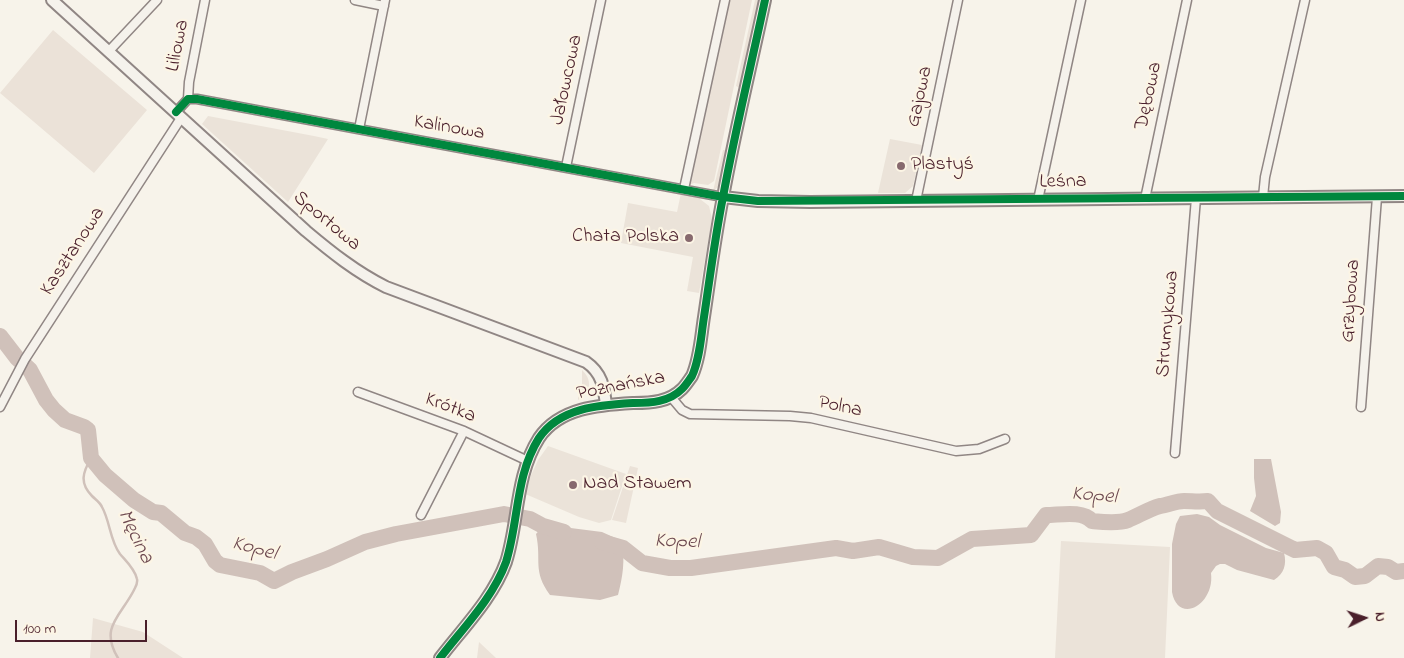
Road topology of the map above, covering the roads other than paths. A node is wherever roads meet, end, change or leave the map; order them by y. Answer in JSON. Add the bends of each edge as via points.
{"nodes":[{"id":1,"x":52,"y":0,"type":"edge"},
{"id":2,"x":156,"y":0,"type":"edge"},
{"id":3,"x":205,"y":0,"type":"edge"},
{"id":4,"x":355,"y":0,"type":"edge"},
{"id":5,"x":601,"y":0,"type":"edge"},
{"id":6,"x":725,"y":0,"type":"edge"},
{"id":7,"x":765,"y":0,"type":"edge"},
{"id":8,"x":958,"y":0,"type":"edge"},
{"id":9,"x":1081,"y":0,"type":"edge"},
{"id":10,"x":1187,"y":0,"type":"edge"},
{"id":11,"x":1305,"y":0,"type":"edge"},
{"id":12,"x":384,"y":3,"type":"edge"},
{"id":13,"x":109,"y":51,"type":"junction"},
{"id":14,"x":188,"y":99,"type":"junction"},
{"id":15,"x":178,"y":115,"type":"junction"},
{"id":16,"x":358,"y":129,"type":"junction"},
{"id":17,"x":566,"y":167,"type":"junction"},
{"id":18,"x":684,"y":189,"type":"junction"},
{"id":19,"x":723,"y":196,"type":"junction"},
{"id":20,"x":1404,"y":196,"type":"edge"},
{"id":21,"x":1377,"y":197,"type":"junction"},
{"id":22,"x":1196,"y":198,"type":"junction"},
{"id":23,"x":1263,"y":198,"type":"junction"},
{"id":24,"x":1145,"y":199,"type":"junction"},
{"id":25,"x":1038,"y":200,"type":"junction"},
{"id":26,"x":916,"y":201,"type":"junction"},
{"id":27,"x":358,"y":392,"type":"dead end"},
{"id":28,"x":671,"y":397,"type":"junction"},
{"id":29,"x":606,"y":405,"type":"junction"},
{"id":30,"x":0,"y":407,"type":"edge"},
{"id":31,"x":1360,"y":407,"type":"dead end"},
{"id":32,"x":464,"y":430,"type":"junction"},
{"id":33,"x":1005,"y":439,"type":"dead end"},
{"id":34,"x":1175,"y":453,"type":"dead end"},
{"id":35,"x":528,"y":461,"type":"junction"},
{"id":36,"x":421,"y":515,"type":"dead end"},
{"id":37,"x":440,"y":658,"type":"edge"}],
"edges":[{"from":1,"to":13,"type":"street","name":"Sportowa"},
{"from":2,"to":13,"type":"street"},
{"from":3,"to":14,"type":"street","name":"Liliowa"},
{"from":4,"to":12,"type":"street"},
{"from":5,"to":17,"type":"street","name":"Jałowcowa"},
{"from":6,"to":18,"type":"street"},
{"from":7,"to":19,"type":"street","name":"Poznańska"},
{"from":8,"to":26,"type":"street","name":"Gajowa"},
{"from":9,"to":25,"type":"street"},
{"from":10,"to":24,"type":"street","name":"Dębowa"},
{"from":11,"to":23,"type":"street","via":[[1265,176]]},
{"from":12,"to":16,"type":"street"},
{"from":13,"to":15,"type":"street","name":"Sportowa"},
{"from":14,"to":15,"type":"street"},
{"from":14,"to":16,"type":"street","name":"Kalinowa"},
{"from":15,"to":29,"type":"street","name":"Sportowa","via":[[306,230],[367,278],[586,362],[599,375]]},
{"from":15,"to":30,"type":"street","name":"Kasztanowa","via":[[18,372]]},
{"from":16,"to":17,"type":"street","name":"Kalinowa"},
{"from":17,"to":18,"type":"street","name":"Kalinowa"},
{"from":18,"to":19,"type":"street","name":"Kalinowa"},
{"from":19,"to":26,"type":"street","name":"Leśna","via":[[758,201]]},
{"from":19,"to":28,"type":"street","name":"Poznańska","via":[[696,364],[686,385]]},
{"from":20,"to":21,"type":"street","name":"Leśna"},
{"from":21,"to":23,"type":"street","name":"Leśna"},
{"from":21,"to":31,"type":"street","name":"Grzybowa"},
{"from":22,"to":23,"type":"street","name":"Leśna"},
{"from":22,"to":24,"type":"street","name":"Leśna"},
{"from":22,"to":34,"type":"street","name":"Strumykowa"},
{"from":24,"to":25,"type":"street","name":"Leśna"},
{"from":25,"to":26,"type":"street","name":"Leśna"},
{"from":27,"to":32,"type":"street","name":"Krótka"},
{"from":28,"to":29,"type":"street","name":"Poznańska","via":[[653,402]]},
{"from":28,"to":33,"type":"street","name":"Polna","via":[[690,414],[811,418],[956,451],[978,449]]},
{"from":29,"to":35,"type":"street","name":"Poznańska","via":[[576,411],[559,419],[540,438]]},
{"from":32,"to":35,"type":"street","name":"Krótka"},
{"from":32,"to":36,"type":"street"},
{"from":35,"to":37,"type":"street","name":"Poznańska","via":[[520,483],[508,552],[500,577]]}]}
